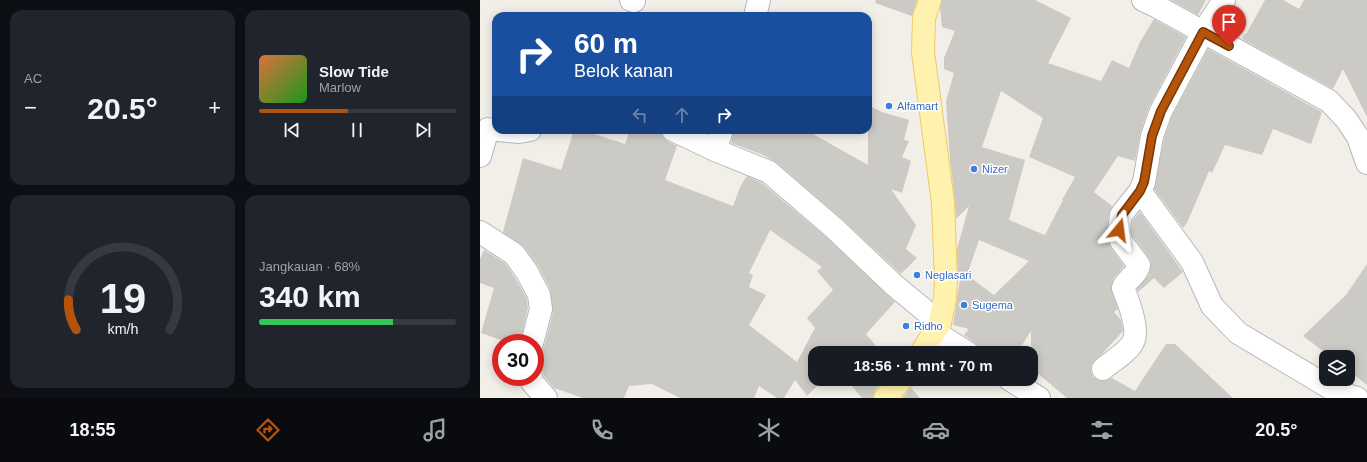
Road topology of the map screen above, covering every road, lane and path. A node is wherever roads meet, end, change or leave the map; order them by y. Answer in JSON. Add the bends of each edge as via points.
{"nodes":[{"id":1,"x":759,"y":0,"type":"edge"},
{"id":2,"x":930,"y":0,"type":"edge"},
{"id":3,"x":1143,"y":0,"type":"edge"},
{"id":4,"x":1169,"y":0,"type":"edge"},
{"id":5,"x":1224,"y":0,"type":"edge"},
{"id":6,"x":756,"y":12,"type":"edge"},
{"id":7,"x":1206,"y":27,"type":"junction"},
{"id":8,"x":491,"y":129,"type":"edge"},
{"id":9,"x":681,"y":134,"type":"edge"},
{"id":10,"x":721,"y":134,"type":"edge"},
{"id":11,"x":715,"y":150,"type":"junction"},
{"id":12,"x":480,"y":156,"type":"edge"},
{"id":13,"x":1367,"y":163,"type":"edge"},
{"id":14,"x":1140,"y":191,"type":"junction"},
{"id":15,"x":480,"y":232,"type":"edge"},
{"id":16,"x":937,"y":328,"type":"junction"},
{"id":17,"x":534,"y":334,"type":"edge"},
{"id":18,"x":925,"y":346,"type":"edge"},
{"id":19,"x":959,"y":346,"type":"edge"},
{"id":20,"x":1103,"y":370,"type":"dead end"},
{"id":21,"x":536,"y":386,"type":"edge"},
{"id":22,"x":896,"y":386,"type":"edge"},
{"id":23,"x":1020,"y":386,"type":"edge"},
{"id":24,"x":546,"y":398,"type":"edge"},
{"id":25,"x":885,"y":398,"type":"edge"},
{"id":26,"x":1039,"y":398,"type":"edge"},
{"id":27,"x":1357,"y":398,"type":"edge"}],
"edges":[{"from":1,"to":6,"type":"street"},
{"from":2,"to":16,"type":"main road","via":[[924,18],[923,52],[943,203],[946,280],[945,298]]},
{"from":3,"to":7,"type":"street"},
{"from":4,"to":7,"type":"street"},
{"from":5,"to":7,"type":"street"},
{"from":7,"to":13,"type":"street","via":[[1329,101],[1358,137]]},
{"from":7,"to":14,"type":"street","via":[[1161,111],[1152,136]]},
{"from":8,"to":12,"type":"street"},
{"from":9,"to":11,"type":"street"},
{"from":10,"to":11,"type":"street"},
{"from":11,"to":16,"type":"street","via":[[769,172],[834,228]]},
{"from":14,"to":20,"type":"street","via":[[1122,215],[1119,230],[1121,241],[1139,265],[1135,274],[1122,288],[1130,308],[1135,338],[1132,344]]},
{"from":14,"to":27,"type":"street","via":[[1192,262],[1212,306],[1238,333],[1337,392]]},
{"from":15,"to":17,"type":"street","via":[[514,254],[527,272],[539,296],[541,309]]},
{"from":16,"to":18,"type":"main road"},
{"from":16,"to":19,"type":"street"},
{"from":21,"to":24,"type":"street"},
{"from":22,"to":25,"type":"main road"},
{"from":23,"to":26,"type":"street"}]}
